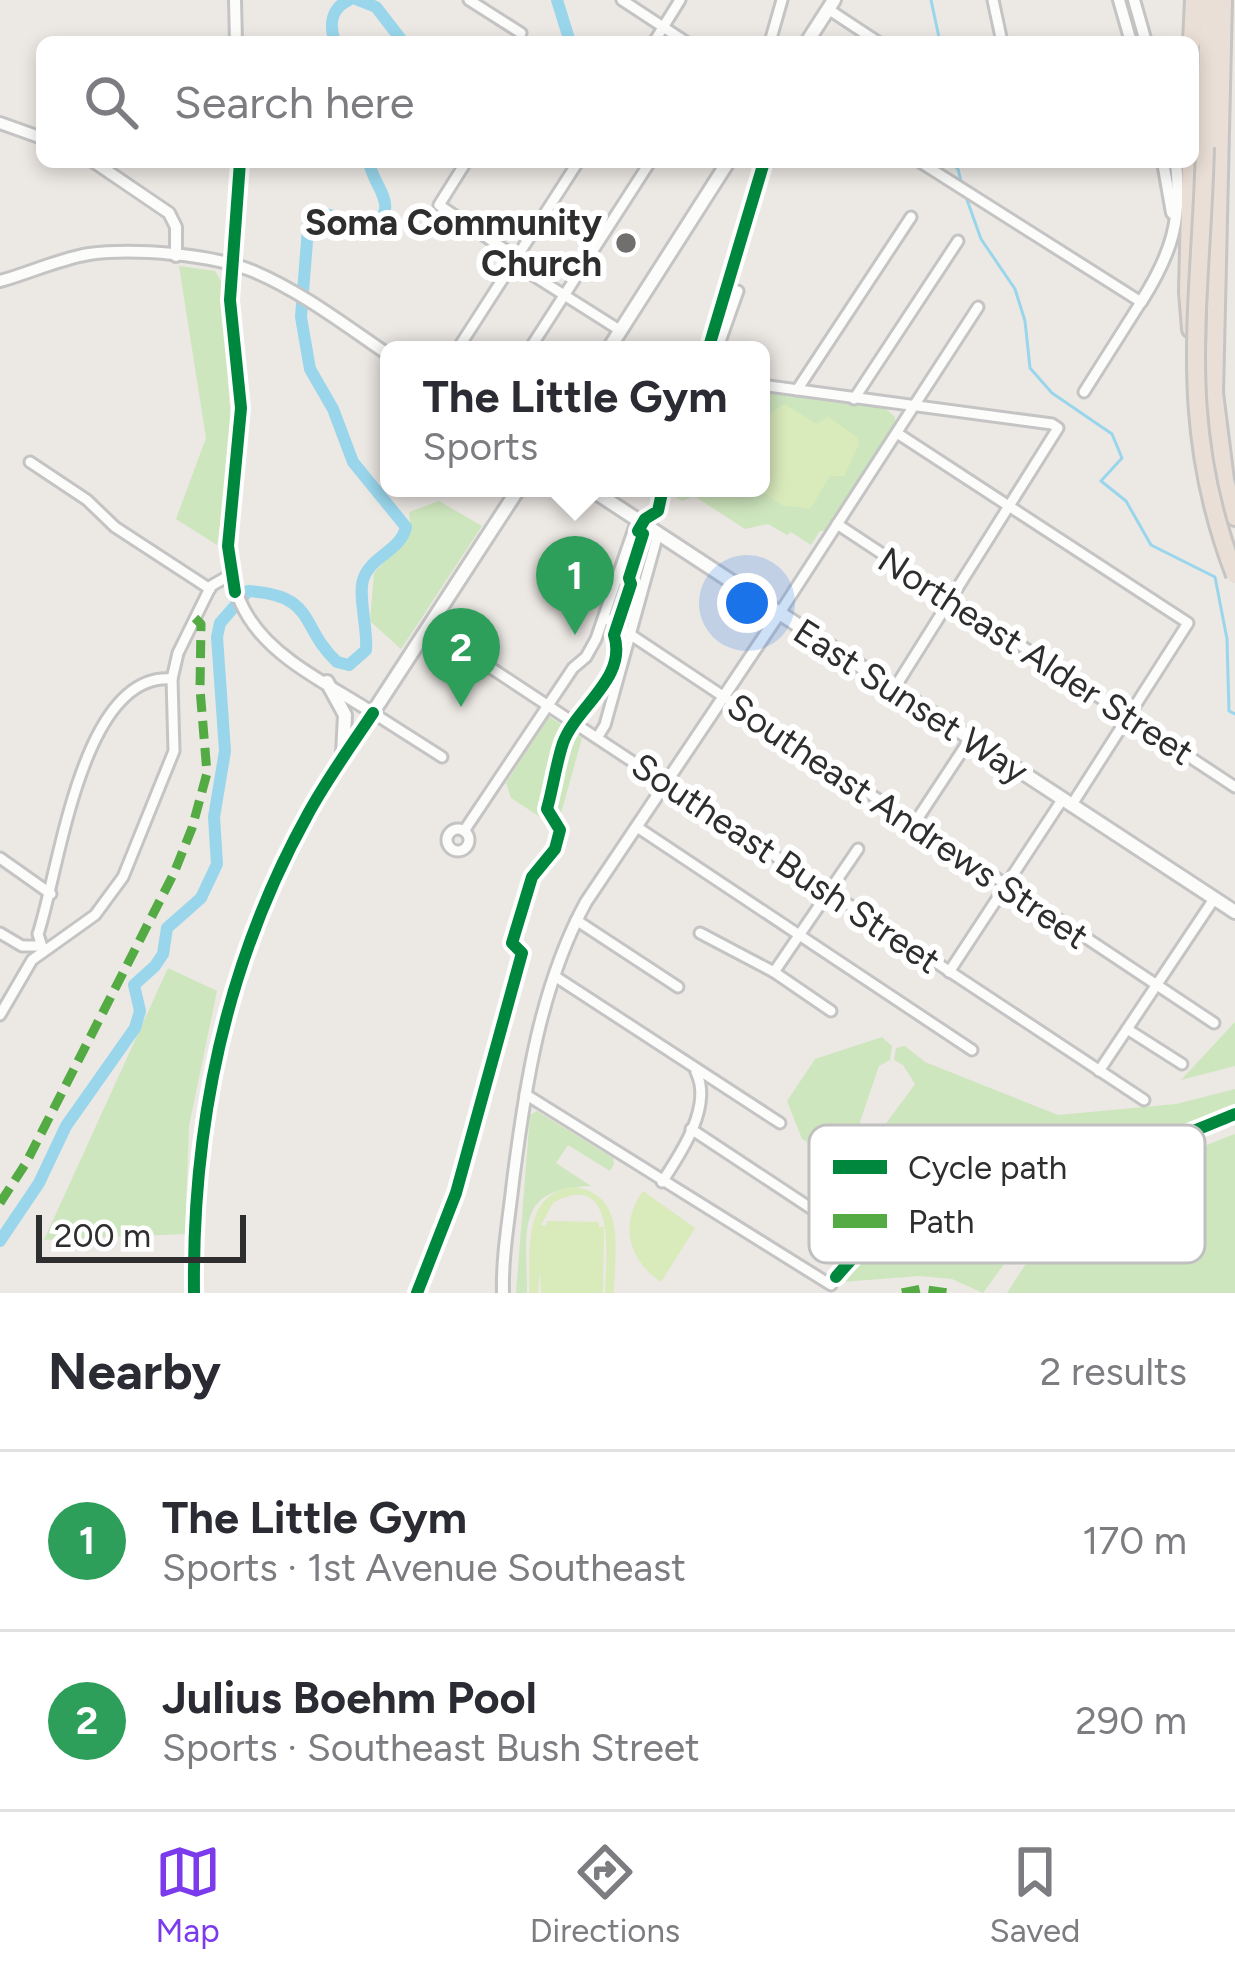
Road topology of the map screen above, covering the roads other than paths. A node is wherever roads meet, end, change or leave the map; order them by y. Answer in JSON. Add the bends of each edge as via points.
{"nodes":[{"id":1,"x":235,"y":0,"type":"edge"},
{"id":2,"x":469,"y":0,"type":"edge"},
{"id":3,"x":622,"y":0,"type":"edge"},
{"id":4,"x":680,"y":0,"type":"edge"},
{"id":5,"x":782,"y":0,"type":"edge"},
{"id":6,"x":993,"y":0,"type":"edge"},
{"id":7,"x":1119,"y":0,"type":"edge"},
{"id":8,"x":1134,"y":0,"type":"edge"},
{"id":9,"x":1193,"y":0,"type":"edge"},
{"id":10,"x":1209,"y":0,"type":"edge"},
{"id":11,"x":1222,"y":0,"type":"edge"},
{"id":12,"x":831,"y":4,"type":"edge"},
{"id":13,"x":664,"y":27,"type":"junction"},
{"id":14,"x":521,"y":33,"type":"dead end"},
{"id":15,"x":236,"y":36,"type":"edge"},
{"id":16,"x":658,"y":36,"type":"edge"},
{"id":17,"x":677,"y":36,"type":"edge"},
{"id":18,"x":772,"y":36,"type":"edge"},
{"id":19,"x":811,"y":36,"type":"edge"},
{"id":20,"x":871,"y":36,"type":"edge"},
{"id":21,"x":1001,"y":36,"type":"edge"},
{"id":22,"x":1129,"y":36,"type":"edge"},
{"id":23,"x":1144,"y":36,"type":"edge"},
{"id":24,"x":1192,"y":36,"type":"edge"},
{"id":25,"x":0,"y":123,"type":"edge"},
{"id":26,"x":36,"y":136,"type":"edge"},
{"id":27,"x":103,"y":168,"type":"edge"},
{"id":28,"x":240,"y":168,"type":"edge"},
{"id":29,"x":462,"y":168,"type":"edge"},
{"id":30,"x":574,"y":168,"type":"edge"},
{"id":31,"x":646,"y":168,"type":"edge"},
{"id":32,"x":724,"y":168,"type":"edge"},
{"id":33,"x":929,"y":168,"type":"edge"},
{"id":34,"x":1163,"y":168,"type":"edge"},
{"id":35,"x":1176,"y":168,"type":"edge"},
{"id":36,"x":1191,"y":168,"type":"edge"},
{"id":37,"x":911,"y":217,"type":"dead end"},
{"id":38,"x":1173,"y":234,"type":"junction"},
{"id":39,"x":958,"y":242,"type":"dead end"},
{"id":40,"x":176,"y":256,"type":"junction"},
{"id":41,"x":515,"y":260,"type":"junction"},
{"id":42,"x":232,"y":264,"type":"junction"},
{"id":43,"x":0,"y":281,"type":"edge"},
{"id":44,"x":738,"y":291,"type":"dead end"},
{"id":45,"x":564,"y":296,"type":"junction"},
{"id":46,"x":1141,"y":302,"type":"junction"},
{"id":47,"x":978,"y":307,"type":"dead end"},
{"id":48,"x":621,"y":331,"type":"junction"},
{"id":49,"x":463,"y":341,"type":"edge"},
{"id":50,"x":535,"y":341,"type":"edge"},
{"id":51,"x":614,"y":341,"type":"edge"},
{"id":52,"x":720,"y":341,"type":"edge"},
{"id":53,"x":380,"y":349,"type":"edge"},
{"id":54,"x":770,"y":386,"type":"edge"},
{"id":55,"x":797,"y":390,"type":"junction"},
{"id":56,"x":1084,"y":392,"type":"dead end"},
{"id":57,"x":854,"y":399,"type":"junction"},
{"id":58,"x":887,"y":404,"type":"junction"},
{"id":59,"x":913,"y":408,"type":"junction"},
{"id":60,"x":898,"y":430,"type":"junction"},
{"id":61,"x":30,"y":462,"type":"dead end"},
{"id":62,"x":513,"y":497,"type":"edge"},
{"id":63,"x":602,"y":497,"type":"edge"},
{"id":64,"x":1011,"y":507,"type":"junction"},
{"id":65,"x":1235,"y":517,"type":"edge"},
{"id":66,"x":637,"y":520,"type":"junction"},
{"id":67,"x":837,"y":524,"type":"junction"},
{"id":68,"x":658,"y":534,"type":"junction"},
{"id":69,"x":1235,"y":544,"type":"edge"},
{"id":70,"x":230,"y":575,"type":"junction"},
{"id":71,"x":1235,"y":575,"type":"edge"},
{"id":72,"x":210,"y":589,"type":"junction"},
{"id":73,"x":950,"y":600,"type":"junction"},
{"id":74,"x":778,"y":614,"type":"junction"},
{"id":75,"x":604,"y":617,"type":"junction"},
{"id":76,"x":429,"y":627,"type":"junction"},
{"id":77,"x":629,"y":636,"type":"junction"},
{"id":78,"x":172,"y":679,"type":"junction"},
{"id":79,"x":326,"y":682,"type":"junction"},
{"id":80,"x":894,"y":688,"type":"junction"},
{"id":81,"x":723,"y":698,"type":"junction"},
{"id":82,"x":548,"y":705,"type":"junction"},
{"id":83,"x":373,"y":713,"type":"junction"},
{"id":84,"x":1128,"y":716,"type":"junction"},
{"id":85,"x":597,"y":738,"type":"junction"},
{"id":86,"x":970,"y":740,"type":"junction"},
{"id":87,"x":442,"y":757,"type":"dead end"},
{"id":88,"x":342,"y":759,"type":"junction"},
{"id":89,"x":666,"y":783,"type":"junction"},
{"id":90,"x":1235,"y":788,"type":"edge"},
{"id":91,"x":1066,"y":803,"type":"junction"},
{"id":92,"x":914,"y":824,"type":"junction"},
{"id":93,"x":637,"y":827,"type":"junction"},
{"id":94,"x":464,"y":831,"type":"dead end"},
{"id":95,"x":858,"y":849,"type":"dead end"},
{"id":96,"x":0,"y":858,"type":"edge"},
{"id":97,"x":1005,"y":886,"type":"junction"},
{"id":98,"x":828,"y":891,"type":"junction"},
{"id":99,"x":50,"y":893,"type":"junction"},
{"id":100,"x":1214,"y":899,"type":"junction"},
{"id":101,"x":1235,"y":912,"type":"edge"},
{"id":102,"x":576,"y":920,"type":"junction"},
{"id":103,"x":0,"y":932,"type":"edge"},
{"id":104,"x":700,"y":933,"type":"dead end"},
{"id":105,"x":800,"y":934,"type":"junction"},
{"id":106,"x":44,"y":950,"type":"junction"},
{"id":107,"x":774,"y":972,"type":"junction"},
{"id":108,"x":950,"y":972,"type":"junction"},
{"id":109,"x":556,"y":977,"type":"junction"},
{"id":110,"x":1156,"y":986,"type":"junction"},
{"id":111,"x":677,"y":988,"type":"dead end"},
{"id":112,"x":831,"y":1011,"type":"dead end"},
{"id":113,"x":0,"y":1015,"type":"edge"},
{"id":114,"x":1214,"y":1023,"type":"dead end"},
{"id":115,"x":1127,"y":1029,"type":"junction"},
{"id":116,"x":972,"y":1050,"type":"dead end"},
{"id":117,"x":688,"y":1064,"type":"junction"},
{"id":118,"x":1182,"y":1064,"type":"dead end"},
{"id":119,"x":1100,"y":1071,"type":"junction"},
{"id":120,"x":525,"y":1094,"type":"junction"},
{"id":121,"x":1144,"y":1100,"type":"dead end"},
{"id":122,"x":780,"y":1123,"type":"dead end"},
{"id":123,"x":691,"y":1129,"type":"junction"},
{"id":124,"x":662,"y":1182,"type":"junction"},
{"id":125,"x":809,"y":1206,"type":"edge"},
{"id":126,"x":831,"y":1285,"type":"dead end"},
{"id":127,"x":194,"y":1293,"type":"edge"},
{"id":128,"x":503,"y":1293,"type":"edge"}],
"edges":[{"from":1,"to":15,"type":"street"},
{"from":2,"to":14,"type":"street"},
{"from":3,"to":13,"type":"street"},
{"from":4,"to":13,"type":"street"},
{"from":5,"to":18,"type":"street"},
{"from":6,"to":21,"type":"street"},
{"from":7,"to":22,"type":"street"},
{"from":8,"to":23,"type":"street"},
{"from":9,"to":24,"type":"highway"},
{"from":10,"to":71,"type":"highway","bridge":true,"via":[[1195,403],[1209,494]]},
{"from":11,"to":65,"type":"highway","via":[[1214,393]]},
{"from":12,"to":19,"type":"main road"},
{"from":12,"to":20,"type":"street"},
{"from":13,"to":16,"type":"street"},
{"from":13,"to":17,"type":"street"},
{"from":25,"to":26,"type":"street"},
{"from":27,"to":40,"type":"street","via":[[169,213]]},
{"from":28,"to":42,"type":"street"},
{"from":29,"to":41,"type":"street","via":[[439,205]]},
{"from":30,"to":41,"type":"street"},
{"from":31,"to":45,"type":"street"},
{"from":32,"to":48,"type":"main road"},
{"from":33,"to":46,"type":"street"},
{"from":34,"to":38,"type":"street"},
{"from":35,"to":38,"type":"street"},
{"from":36,"to":69,"type":"highway","via":[[1196,389]]},
{"from":37,"to":55,"type":"street"},
{"from":38,"to":46,"type":"street"},
{"from":39,"to":57,"type":"street"},
{"from":40,"to":42,"type":"street"},
{"from":40,"to":43,"type":"street","via":[[88,254]]},
{"from":41,"to":45,"type":"street"},
{"from":41,"to":49,"type":"street"},
{"from":42,"to":53,"type":"street"},
{"from":42,"to":70,"type":"street","via":[[241,408]]},
{"from":44,"to":52,"type":"street"},
{"from":45,"to":48,"type":"street"},
{"from":45,"to":50,"type":"street"},
{"from":46,"to":56,"type":"street"},
{"from":47,"to":59,"type":"street"},
{"from":48,"to":51,"type":"main road"},
{"from":54,"to":55,"type":"street"},
{"from":55,"to":57,"type":"street"},
{"from":57,"to":58,"type":"street"},
{"from":58,"to":59,"type":"street"},
{"from":58,"to":60,"type":"street"},
{"from":59,"to":60,"type":"street"},
{"from":59,"to":64,"type":"street","via":[[1058,428]]},
{"from":60,"to":64,"type":"street"},
{"from":60,"to":67,"type":"street"},
{"from":61,"to":72,"type":"street"},
{"from":62,"to":76,"type":"main road"},
{"from":63,"to":66,"type":"main road","name":"East Sunset Way"},
{"from":64,"to":73,"type":"street"},
{"from":64,"to":84,"type":"street","via":[[1188,623]]},
{"from":66,"to":68,"type":"main road","name":"East Sunset Way"},
{"from":66,"to":75,"type":"street"},
{"from":67,"to":73,"type":"street","name":"Northeast Alder Street"},
{"from":67,"to":74,"type":"street"},
{"from":68,"to":74,"type":"main road","name":"East Sunset Way"},
{"from":68,"to":77,"type":"street"},
{"from":70,"to":72,"type":"street"},
{"from":70,"to":79,"type":"street","via":[[254,626]]},
{"from":72,"to":78,"type":"street"},
{"from":73,"to":80,"type":"street"},
{"from":73,"to":84,"type":"street","name":"Northeast Alder Street"},
{"from":74,"to":80,"type":"main road","name":"East Sunset Way"},
{"from":74,"to":81,"type":"street"},
{"from":75,"to":77,"type":"street","name":"Southeast Andrews Street"},
{"from":75,"to":82,"type":"street"},
{"from":76,"to":82,"type":"street","name":"Southeast Bush Street"},
{"from":76,"to":83,"type":"main road"},
{"from":77,"to":81,"type":"street","name":"Southeast Andrews Street"},
{"from":77,"to":85,"type":"street"},
{"from":78,"to":99,"type":"street","via":[[135,688],[92,745]]},
{"from":78,"to":106,"type":"street","via":[[174,751],[132,858],[95,915]]},
{"from":79,"to":83,"type":"street"},
{"from":79,"to":88,"type":"main road","via":[[345,715]]},
{"from":80,"to":86,"type":"main road","name":"East Sunset Way"},
{"from":81,"to":89,"type":"street"},
{"from":81,"to":92,"type":"street","name":"Southeast Andrews Street"},
{"from":82,"to":85,"type":"street","name":"Southeast Bush Street"},
{"from":82,"to":94,"type":"street"},
{"from":83,"to":87,"type":"street"},
{"from":83,"to":88,"type":"main road"},
{"from":84,"to":90,"type":"street","name":"Northeast Alder Street"},
{"from":84,"to":91,"type":"street"},
{"from":85,"to":89,"type":"street","name":"Southeast Bush Street"},
{"from":86,"to":91,"type":"main road","name":"East Sunset Way"},
{"from":86,"to":92,"type":"street"},
{"from":88,"to":127,"type":"main road","via":[[282,864],[228,1007],[197,1169]]},
{"from":89,"to":93,"type":"street"},
{"from":89,"to":98,"type":"street","name":"Southeast Bush Street"},
{"from":91,"to":97,"type":"street"},
{"from":91,"to":100,"type":"main road","name":"East Sunset Way"},
{"from":92,"to":97,"type":"street","name":"Southeast Andrews Street"},
{"from":93,"to":102,"type":"street"},
{"from":93,"to":105,"type":"street"},
{"from":95,"to":98,"type":"street"},
{"from":96,"to":99,"type":"street"},
{"from":97,"to":108,"type":"street"},
{"from":97,"to":110,"type":"street","name":"Southeast Andrews Street"},
{"from":98,"to":105,"type":"street"},
{"from":98,"to":108,"type":"street","name":"Southeast Bush Street"},
{"from":99,"to":106,"type":"street","via":[[37,938]]},
{"from":100,"to":101,"type":"main road","name":"East Sunset Way"},
{"from":100,"to":110,"type":"street"},
{"from":102,"to":109,"type":"street"},
{"from":102,"to":111,"type":"street"},
{"from":103,"to":106,"type":"street"},
{"from":104,"to":107,"type":"street"},
{"from":105,"to":107,"type":"street"},
{"from":105,"to":116,"type":"street"},
{"from":106,"to":113,"type":"street"},
{"from":107,"to":112,"type":"street"},
{"from":108,"to":119,"type":"street","name":"Southeast Bush Street"},
{"from":109,"to":117,"type":"street"},
{"from":109,"to":120,"type":"street"},
{"from":110,"to":114,"type":"street","name":"Southeast Andrews Street"},
{"from":110,"to":115,"type":"street"},
{"from":115,"to":118,"type":"street"},
{"from":115,"to":119,"type":"street"},
{"from":117,"to":122,"type":"street"},
{"from":117,"to":123,"type":"street","via":[[703,1092]]},
{"from":119,"to":121,"type":"street","name":"Southeast Bush Street"},
{"from":120,"to":124,"type":"street"},
{"from":120,"to":128,"type":"street"},
{"from":123,"to":124,"type":"street"},
{"from":123,"to":125,"type":"street"},
{"from":124,"to":126,"type":"street"}]}
